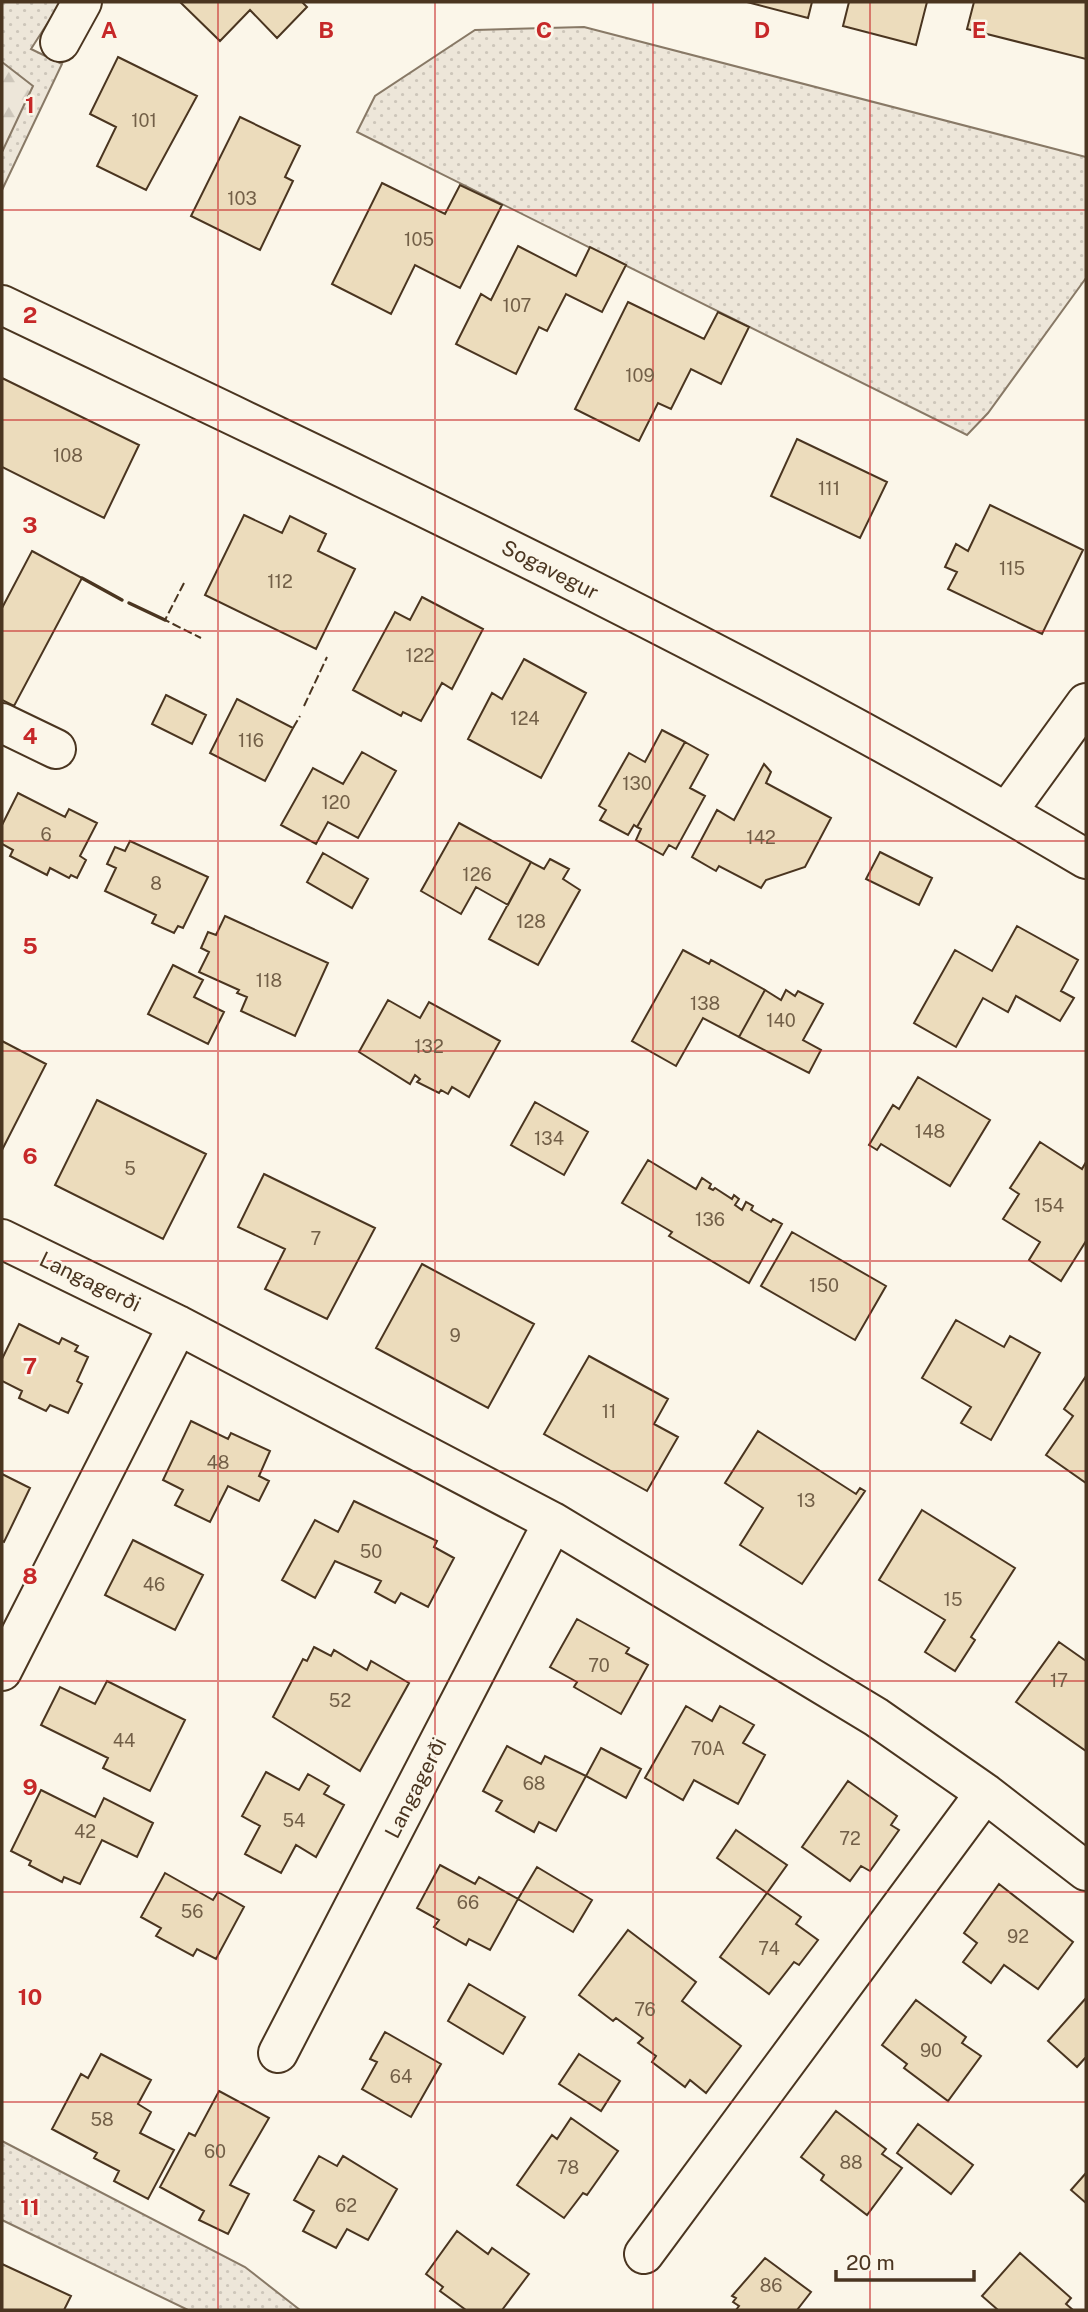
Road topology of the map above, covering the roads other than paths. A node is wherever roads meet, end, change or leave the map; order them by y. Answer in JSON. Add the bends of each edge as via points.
{"nodes":[{"id":1,"x":82,"y":2,"type":"edge"},
{"id":2,"x":60,"y":42,"type":"dead end"},
{"id":3,"x":2,"y":305,"type":"edge"},
{"id":4,"x":1086,"y":703,"type":"edge"},
{"id":5,"x":2,"y":723,"type":"edge"},
{"id":6,"x":56,"y":749,"type":"dead end"},
{"id":7,"x":1007,"y":812,"type":"junction"},
{"id":8,"x":1086,"y":859,"type":"edge"},
{"id":9,"x":2,"y":1239,"type":"edge"},
{"id":10,"x":178,"y":1325,"type":"junction"},
{"id":11,"x":553,"y":1522,"type":"junction"},
{"id":12,"x":2,"y":1671,"type":"edge"},
{"id":13,"x":985,"y":1793,"type":"junction"},
{"id":14,"x":1086,"y":1871,"type":"edge"},
{"id":15,"x":278,"y":2053,"type":"dead end"},
{"id":16,"x":644,"y":2254,"type":"dead end"}],
"edges":[{"from":1,"to":2,"type":"street"},
{"from":3,"to":7,"type":"street","name":"Sogavegur","via":[[433,510],[657,623]]},
{"from":4,"to":7,"type":"street"},
{"from":5,"to":6,"type":"street"},
{"from":7,"to":8,"type":"street","name":"Sogavegur"},
{"from":9,"to":10,"type":"street","name":"Langagerði"},
{"from":10,"to":11,"type":"street","name":"Langagerði"},
{"from":10,"to":12,"type":"street"},
{"from":11,"to":13,"type":"street","name":"Langagerði","via":[[864,1710]]},
{"from":11,"to":15,"type":"street","name":"Langagerði"},
{"from":13,"to":14,"type":"street","name":"Langagerði"},
{"from":13,"to":16,"type":"street"}]}
